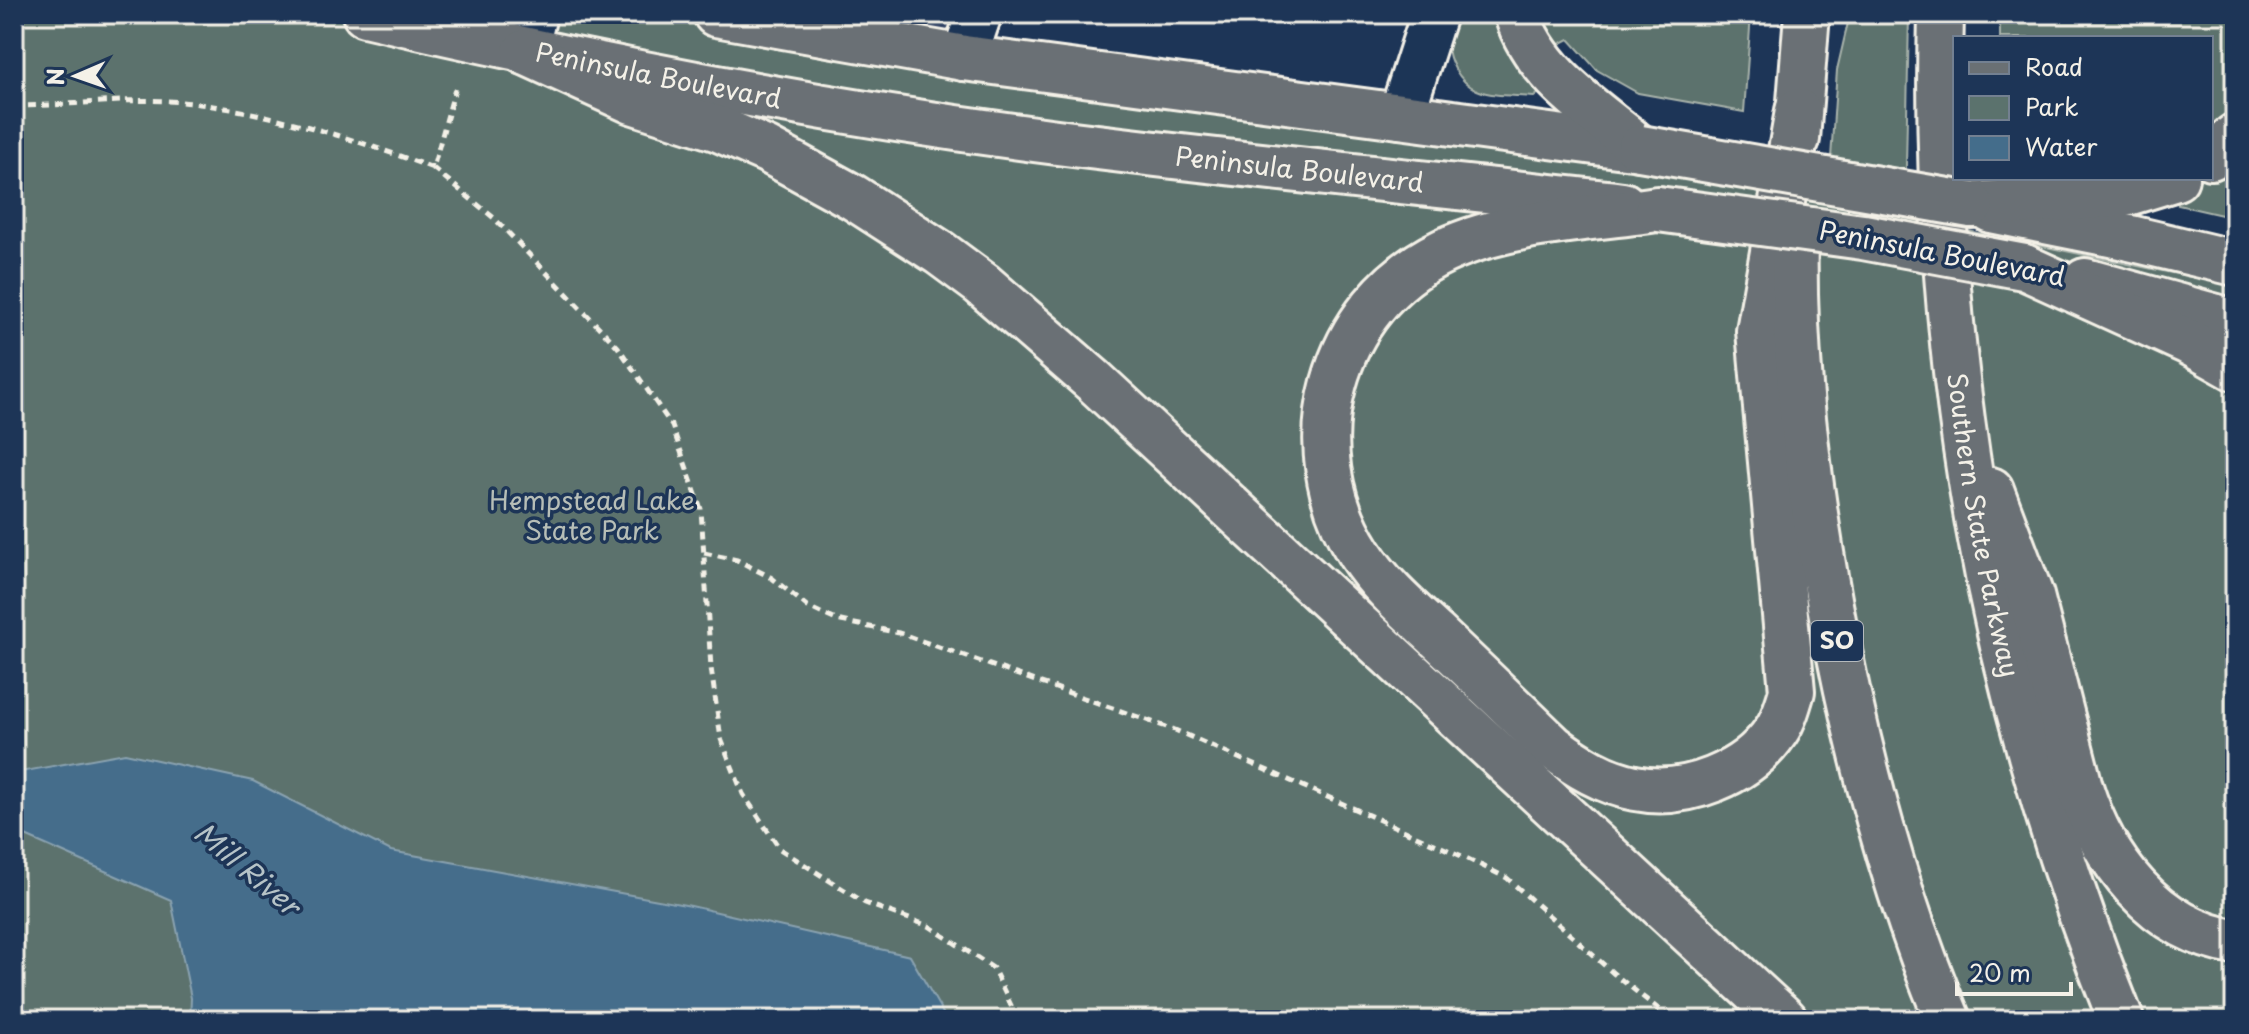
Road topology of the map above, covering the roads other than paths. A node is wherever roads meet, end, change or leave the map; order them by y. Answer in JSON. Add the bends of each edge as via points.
{"nodes":[{"id":1,"x":365,"y":14,"type":"edge"},
{"id":2,"x":716,"y":14,"type":"edge"},
{"id":3,"x":979,"y":14,"type":"edge"},
{"id":4,"x":1434,"y":14,"type":"edge"},
{"id":5,"x":1517,"y":14,"type":"edge"},
{"id":6,"x":1807,"y":14,"type":"edge"},
{"id":7,"x":1941,"y":14,"type":"edge"},
{"id":8,"x":1952,"y":14,"type":"edge"},
{"id":9,"x":530,"y":33,"type":"edge"},
{"id":10,"x":964,"y":58,"type":"junction"},
{"id":11,"x":1940,"y":75,"type":"junction"},
{"id":12,"x":1798,"y":111,"type":"junction"},
{"id":13,"x":1401,"y":116,"type":"junction"},
{"id":14,"x":2235,"y":136,"type":"edge"},
{"id":15,"x":1640,"y":148,"type":"junction"},
{"id":16,"x":2213,"y":155,"type":"edge"},
{"id":17,"x":2170,"y":180,"type":"edge"},
{"id":18,"x":1971,"y":205,"type":"junction"},
{"id":19,"x":1658,"y":209,"type":"junction"},
{"id":20,"x":2235,"y":263,"type":"edge"},
{"id":21,"x":2024,"y":267,"type":"junction"},
{"id":22,"x":2235,"y":322,"type":"edge"},
{"id":23,"x":2235,"y":368,"type":"edge"},
{"id":24,"x":1961,"y":413,"type":"junction"},
{"id":25,"x":2235,"y":942,"type":"edge"},
{"id":26,"x":1785,"y":1020,"type":"edge"},
{"id":27,"x":1948,"y":1020,"type":"edge"},
{"id":28,"x":2121,"y":1020,"type":"edge"}],
"edges":[{"from":1,"to":9,"type":"main road","name":"Peninsula Boulevard"},
{"from":2,"to":10,"type":"main road","name":"Peninsula Boulevard"},
{"from":3,"to":10,"type":"street"},
{"from":4,"to":13,"type":"street"},
{"from":5,"to":15,"type":"main road","via":[[1546,67]]},
{"from":6,"to":12,"type":"main road","number":"SO"},
{"from":7,"to":11,"type":"main road","name":"Southern State Parkway"},
{"from":8,"to":11,"type":"main road"},
{"from":9,"to":19,"type":"main road","name":"Peninsula Boulevard","via":[[845,110],[1054,142]]},
{"from":9,"to":26,"type":"main road","via":[[632,101],[719,129],[853,197],[982,284],[1106,392]]},
{"from":10,"to":13,"type":"main road","name":"Peninsula Boulevard"},
{"from":11,"to":24,"type":"main road","name":"Southern State Parkway","via":[[1944,242]]},
{"from":12,"to":19,"type":"main road","via":[[1759,331],[1792,691],[1777,730],[1739,766],[1686,788],[1638,789],[1572,762],[1397,599],[1362,557],[1338,513],[1325,431],[1333,380],[1352,334],[1383,295],[1425,262],[1501,232]]},
{"from":12,"to":27,"type":"main road","number":"SO","via":[[1795,249],[1801,402],[1818,538],[1843,673],[1876,807]]},
{"from":13,"to":15,"type":"main road","name":"Peninsula Boulevard"},
{"from":14,"to":16,"type":"main road"},
{"from":15,"to":18,"type":"main road","name":"Peninsula Boulevard","bridge":true},
{"from":17,"to":18,"type":"main road","via":[[2124,194]]},
{"from":18,"to":20,"type":"main road","name":"Peninsula Boulevard"},
{"from":19,"to":21,"type":"main road","name":"Peninsula Boulevard","bridge":true,"via":[[1863,237]]},
{"from":21,"to":22,"type":"main road","name":"Peninsula Boulevard"},
{"from":21,"to":23,"type":"main road"},
{"from":24,"to":25,"type":"main road","via":[[2031,596],[2069,747],[2097,831],[2122,872],[2151,903],[2188,927]]},
{"from":24,"to":28,"type":"main road","name":"Southern State Parkway","via":[[1995,617],[2028,750],[2069,884]]}]}
